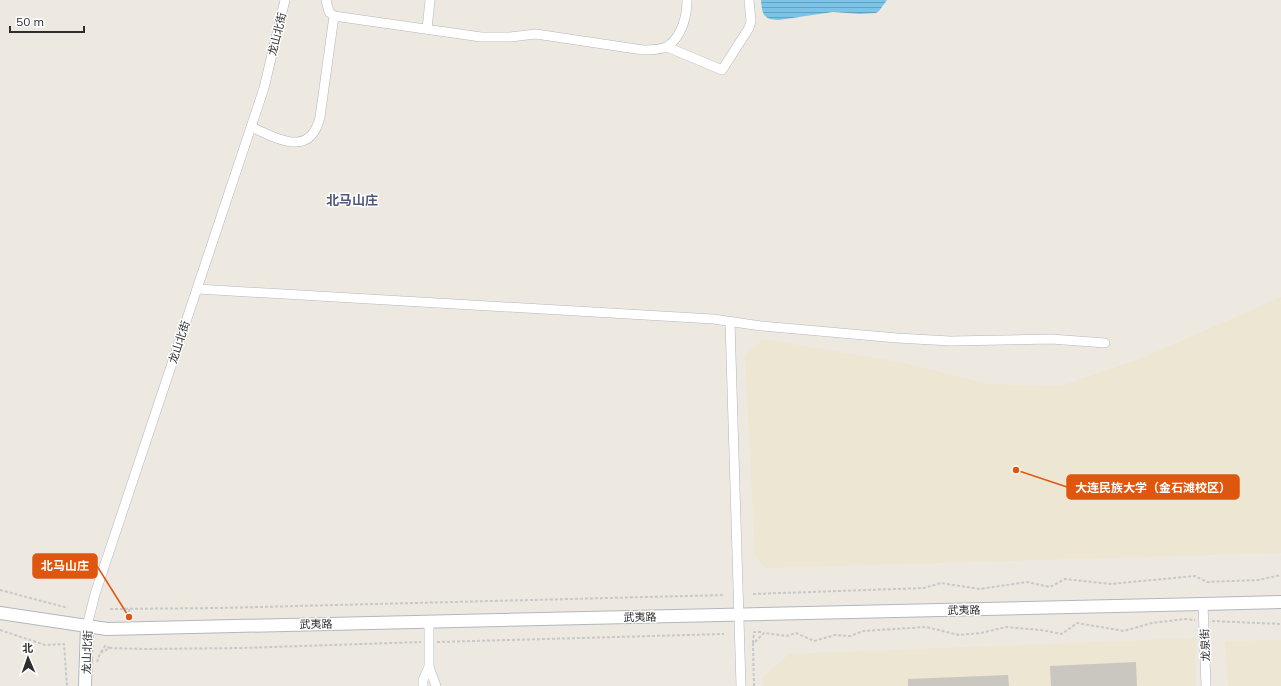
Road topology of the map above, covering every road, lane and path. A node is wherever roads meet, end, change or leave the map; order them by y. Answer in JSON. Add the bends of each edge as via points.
{"nodes":[{"id":1,"x":286,"y":0,"type":"edge"},
{"id":2,"x":326,"y":0,"type":"edge"},
{"id":3,"x":430,"y":0,"type":"edge"},
{"id":4,"x":687,"y":0,"type":"edge"},
{"id":5,"x":750,"y":0,"type":"edge"},
{"id":6,"x":334,"y":16,"type":"junction"},
{"id":7,"x":427,"y":29,"type":"junction"},
{"id":8,"x":667,"y":46,"type":"junction"},
{"id":9,"x":251,"y":127,"type":"junction"},
{"id":10,"x":197,"y":289,"type":"junction"},
{"id":11,"x":730,"y":322,"type":"junction"},
{"id":12,"x":1105,"y":343,"type":"dead end"},
{"id":13,"x":1281,"y":575,"type":"edge"},
{"id":14,"x":0,"y":590,"type":"edge"},
{"id":15,"x":753,"y":594,"type":"dead end"},
{"id":16,"x":725,"y":595,"type":"dead end"},
{"id":17,"x":1281,"y":602,"type":"edge"},
{"id":18,"x":1203,"y":604,"type":"junction"},
{"id":19,"x":68,"y":608,"type":"dead end"},
{"id":20,"x":110,"y":609,"type":"dead end"},
{"id":21,"x":129,"y":609,"type":"junction"},
{"id":22,"x":0,"y":613,"type":"edge"},
{"id":23,"x":739,"y":615,"type":"junction"},
{"id":24,"x":129,"y":617,"type":"dead end"},
{"id":25,"x":1204,"y":620,"type":"junction"},
{"id":26,"x":429,"y":622,"type":"junction"},
{"id":27,"x":1281,"y":624,"type":"edge"},
{"id":28,"x":87,"y":626,"type":"junction"},
{"id":29,"x":0,"y":630,"type":"edge"},
{"id":30,"x":764,"y":632,"type":"junction"},
{"id":31,"x":724,"y":634,"type":"dead end"},
{"id":32,"x":429,"y":642,"type":"junction"},
{"id":33,"x":753,"y":644,"type":"junction"},
{"id":34,"x":96,"y":664,"type":"dead end"},
{"id":35,"x":429,"y":667,"type":"junction"},
{"id":36,"x":67,"y":686,"type":"edge"},
{"id":37,"x":85,"y":686,"type":"edge"},
{"id":38,"x":423,"y":686,"type":"edge"},
{"id":39,"x":436,"y":686,"type":"edge"},
{"id":40,"x":741,"y":686,"type":"edge"},
{"id":41,"x":754,"y":686,"type":"edge"},
{"id":42,"x":1206,"y":686,"type":"edge"}],
"edges":[{"from":1,"to":9,"type":"street","name":"龙山北街","via":[[264,88]]},
{"from":2,"to":6,"type":"street","via":[[329,12]]},
{"from":3,"to":7,"type":"street"},
{"from":4,"to":8,"type":"street","via":[[682,27],[676,38]]},
{"from":5,"to":8,"type":"street","via":[[749,28],[722,70]]},
{"from":6,"to":7,"type":"street"},
{"from":6,"to":9,"type":"street","via":[[320,118],[312,137],[302,141],[286,141]]},
{"from":7,"to":8,"type":"street","via":[[492,38],[536,34],[643,50]]},
{"from":9,"to":10,"type":"street","name":"龙山北街"},
{"from":10,"to":11,"type":"street"},
{"from":10,"to":28,"type":"street","name":"龙山北街","via":[[95,594]]},
{"from":11,"to":12,"type":"street","via":[[943,341],[1051,339]]},
{"from":11,"to":23,"type":"street"},
{"from":13,"to":15,"type":"path","via":[[1258,580],[1207,582],[1195,576],[1110,584],[1065,578],[1050,587],[1027,582],[980,589],[941,583],[924,588]]},
{"from":14,"to":19,"type":"path"},
{"from":16,"to":21,"type":"path"},
{"from":17,"to":18,"type":"main road","name":"武夷路"},
{"from":18,"to":23,"type":"main road","name":"武夷路"},
{"from":18,"to":25,"type":"street","name":"龙泉街"},
{"from":20,"to":21,"type":"path"},
{"from":21,"to":24,"type":"path"},
{"from":22,"to":28,"type":"main road","name":"武夷路"},
{"from":23,"to":26,"type":"main road","name":"武夷路"},
{"from":23,"to":40,"type":"street"},
{"from":25,"to":27,"type":"path"},
{"from":25,"to":30,"type":"path","via":[[1185,619],[1152,623],[1124,631],[1077,623],[1062,634],[1006,627],[959,635],[926,627],[863,631],[850,636],[835,635],[814,641],[796,632],[787,636]]},
{"from":25,"to":42,"type":"street","name":"龙泉街"},
{"from":26,"to":28,"type":"main road","name":"武夷路","via":[[107,629]]},
{"from":26,"to":32,"type":"street"},
{"from":28,"to":37,"type":"main road","name":"龙山北街"},
{"from":29,"to":36,"type":"path","via":[[45,645],[64,644]]},
{"from":30,"to":33,"type":"path"},
{"from":30,"to":33,"type":"path","via":[[754,632]]},
{"from":31,"to":32,"type":"path"},
{"from":32,"to":34,"type":"path","via":[[242,648],[110,648],[100,653]]},
{"from":32,"to":35,"type":"street"},
{"from":33,"to":41,"type":"path"},
{"from":35,"to":38,"type":"street"},
{"from":35,"to":39,"type":"street"}]}
